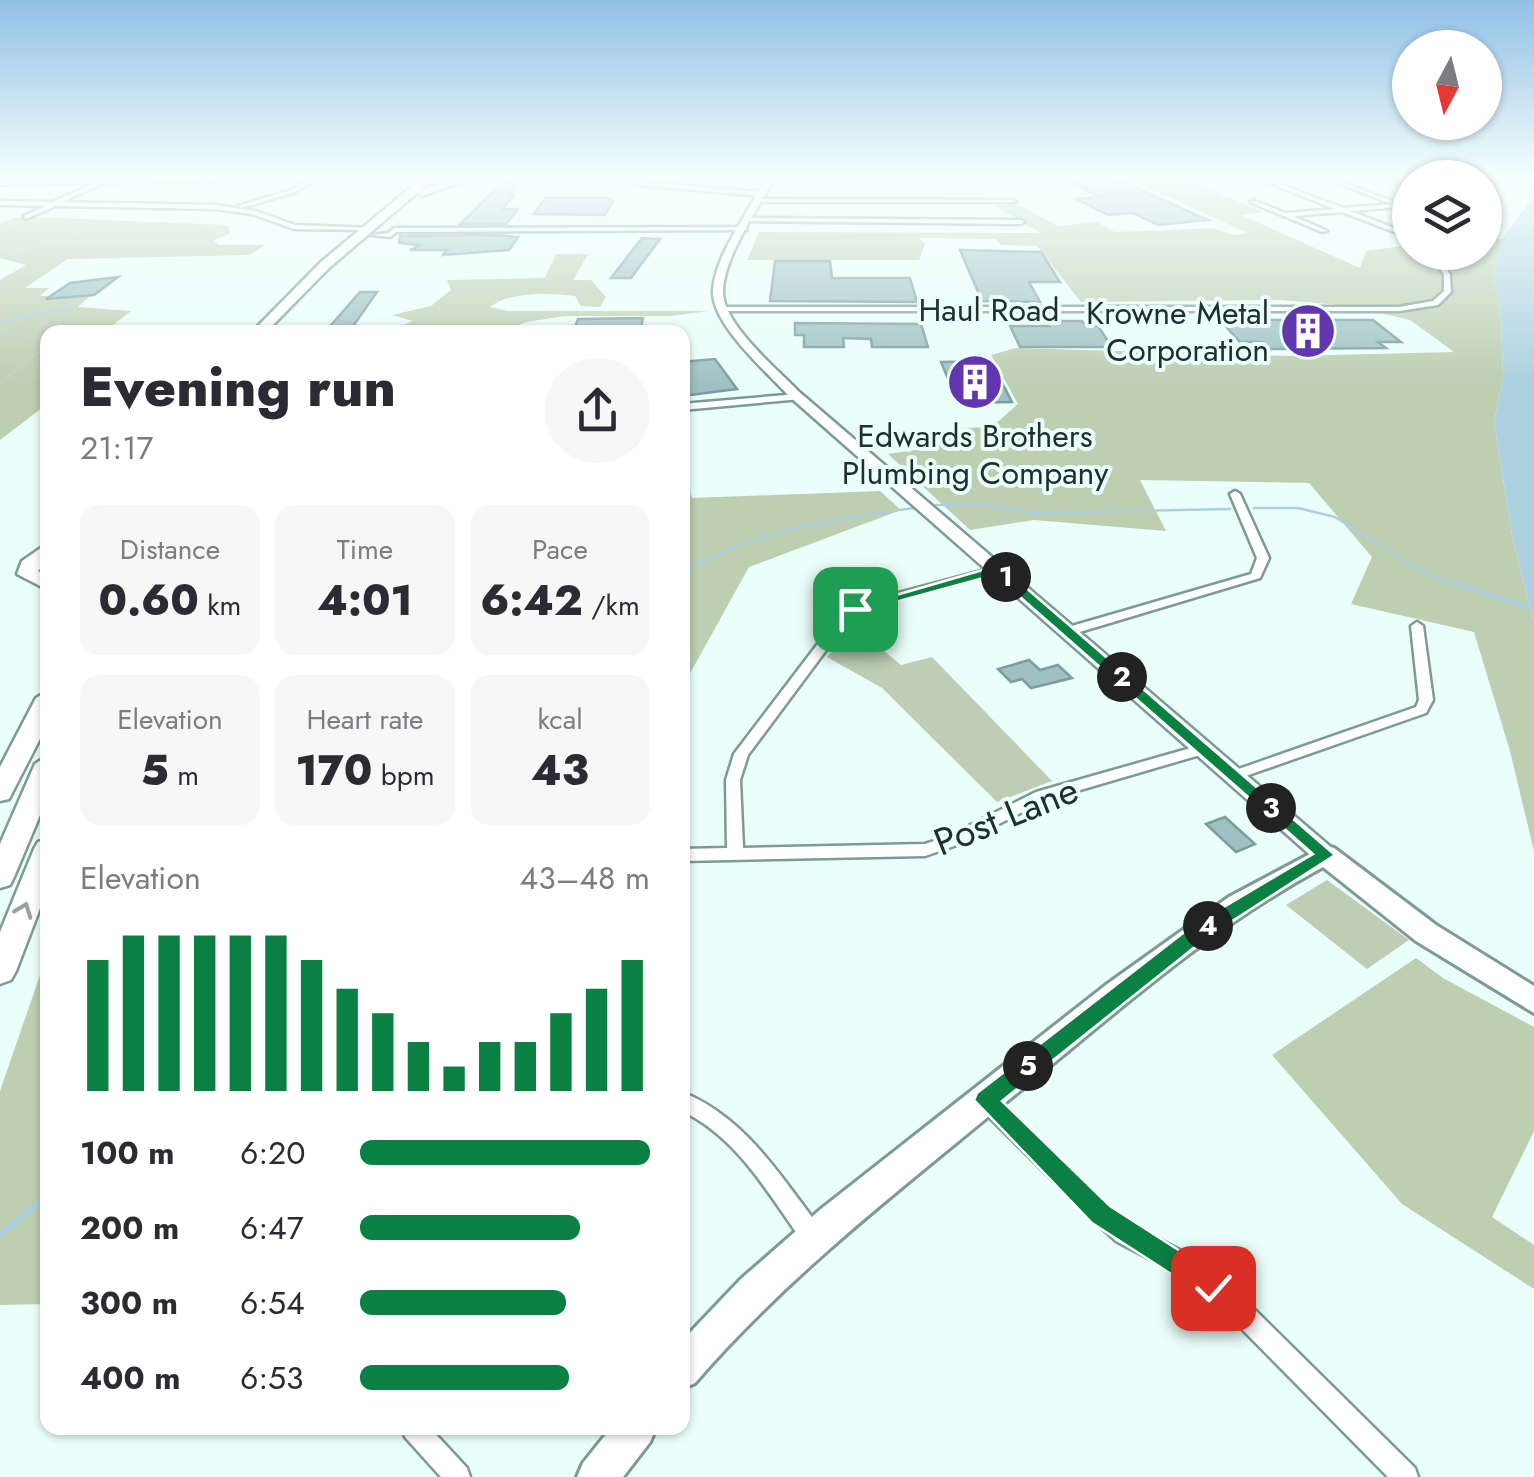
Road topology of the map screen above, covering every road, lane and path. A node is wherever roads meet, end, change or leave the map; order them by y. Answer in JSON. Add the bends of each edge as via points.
{"nodes":[{"id":1,"x":349,"y":248,"type":"edge"},
{"id":2,"x":354,"y":248,"type":"edge"},
{"id":3,"x":736,"y":248,"type":"edge"},
{"id":4,"x":1444,"y":270,"type":"edge"},
{"id":5,"x":722,"y":309,"type":"junction"},
{"id":6,"x":266,"y":325,"type":"edge"},
{"id":7,"x":282,"y":325,"type":"edge"},
{"id":8,"x":798,"y":397,"type":"junction"},
{"id":9,"x":690,"y":406,"type":"edge"},
{"id":10,"x":1235,"y":494,"type":"dead end"},
{"id":11,"x":40,"y":556,"type":"edge"},
{"id":12,"x":997,"y":570,"type":"junction"},
{"id":13,"x":40,"y":580,"type":"edge"},
{"id":14,"x":1417,"y":626,"type":"dead end"},
{"id":15,"x":1068,"y":631,"type":"junction"},
{"id":16,"x":40,"y":714,"type":"edge"},
{"id":17,"x":1205,"y":750,"type":"junction"},
{"id":18,"x":1234,"y":775,"type":"junction"},
{"id":19,"x":40,"y":783,"type":"edge"},
{"id":20,"x":0,"y":792,"type":"edge"},
{"id":21,"x":735,"y":852,"type":"junction"},
{"id":22,"x":690,"y":854,"type":"edge"},
{"id":23,"x":1326,"y":855,"type":"junction"},
{"id":24,"x":40,"y":869,"type":"edge"},
{"id":25,"x":0,"y":877,"type":"edge"},
{"id":26,"x":0,"y":971,"type":"edge"},
{"id":27,"x":1534,"y":1001,"type":"edge"},
{"id":28,"x":986,"y":1100,"type":"junction"},
{"id":29,"x":690,"y":1105,"type":"edge"},
{"id":30,"x":814,"y":1238,"type":"junction"},
{"id":31,"x":690,"y":1361,"type":"edge"},
{"id":32,"x":420,"y":1435,"type":"edge"},
{"id":33,"x":630,"y":1435,"type":"edge"},
{"id":34,"x":458,"y":1477,"type":"edge"},
{"id":35,"x":596,"y":1477,"type":"edge"},
{"id":36,"x":1406,"y":1477,"type":"edge"}],
"edges":[{"from":1,"to":6,"type":"highway"},
{"from":2,"to":7,"type":"highway"},
{"from":3,"to":5,"type":"main road","via":[[720,282]]},
{"from":4,"to":5,"type":"street","name":"Haul Road","via":[[1447,292],[1436,303],[1399,308]]},
{"from":5,"to":8,"type":"main road"},
{"from":8,"to":9,"type":"street"},
{"from":8,"to":12,"type":"main road"},
{"from":10,"to":15,"type":"street","via":[[1263,558],[1256,576]]},
{"from":11,"to":13,"type":"highway","via":[[27,574]]},
{"from":12,"to":15,"type":"main road"},
{"from":12,"to":21,"type":"street","via":[[846,615],[741,754],[732,780]]},
{"from":14,"to":18,"type":"street","via":[[1425,706]]},
{"from":15,"to":17,"type":"main road"},
{"from":16,"to":20,"type":"highway"},
{"from":17,"to":18,"type":"main road"},
{"from":17,"to":21,"type":"street","name":"Post Lane","via":[[1041,796],[925,850]]},
{"from":18,"to":23,"type":"main road"},
{"from":19,"to":25,"type":"highway"},
{"from":21,"to":22,"type":"street","name":"Post Lane"},
{"from":23,"to":27,"type":"main road","via":[[1426,933]]},
{"from":23,"to":28,"type":"main road","via":[[1199,932]]},
{"from":26,"to":24,"type":"highway","one_way":true},
{"from":28,"to":30,"type":"main road"},
{"from":28,"to":36,"type":"street","via":[[1101,1214],[1179,1262],[1240,1311]]},
{"from":29,"to":30,"type":"street","via":[[733,1133]]},
{"from":30,"to":31,"type":"main road"},
{"from":32,"to":34,"type":"street"},
{"from":33,"to":35,"type":"main road"}]}
